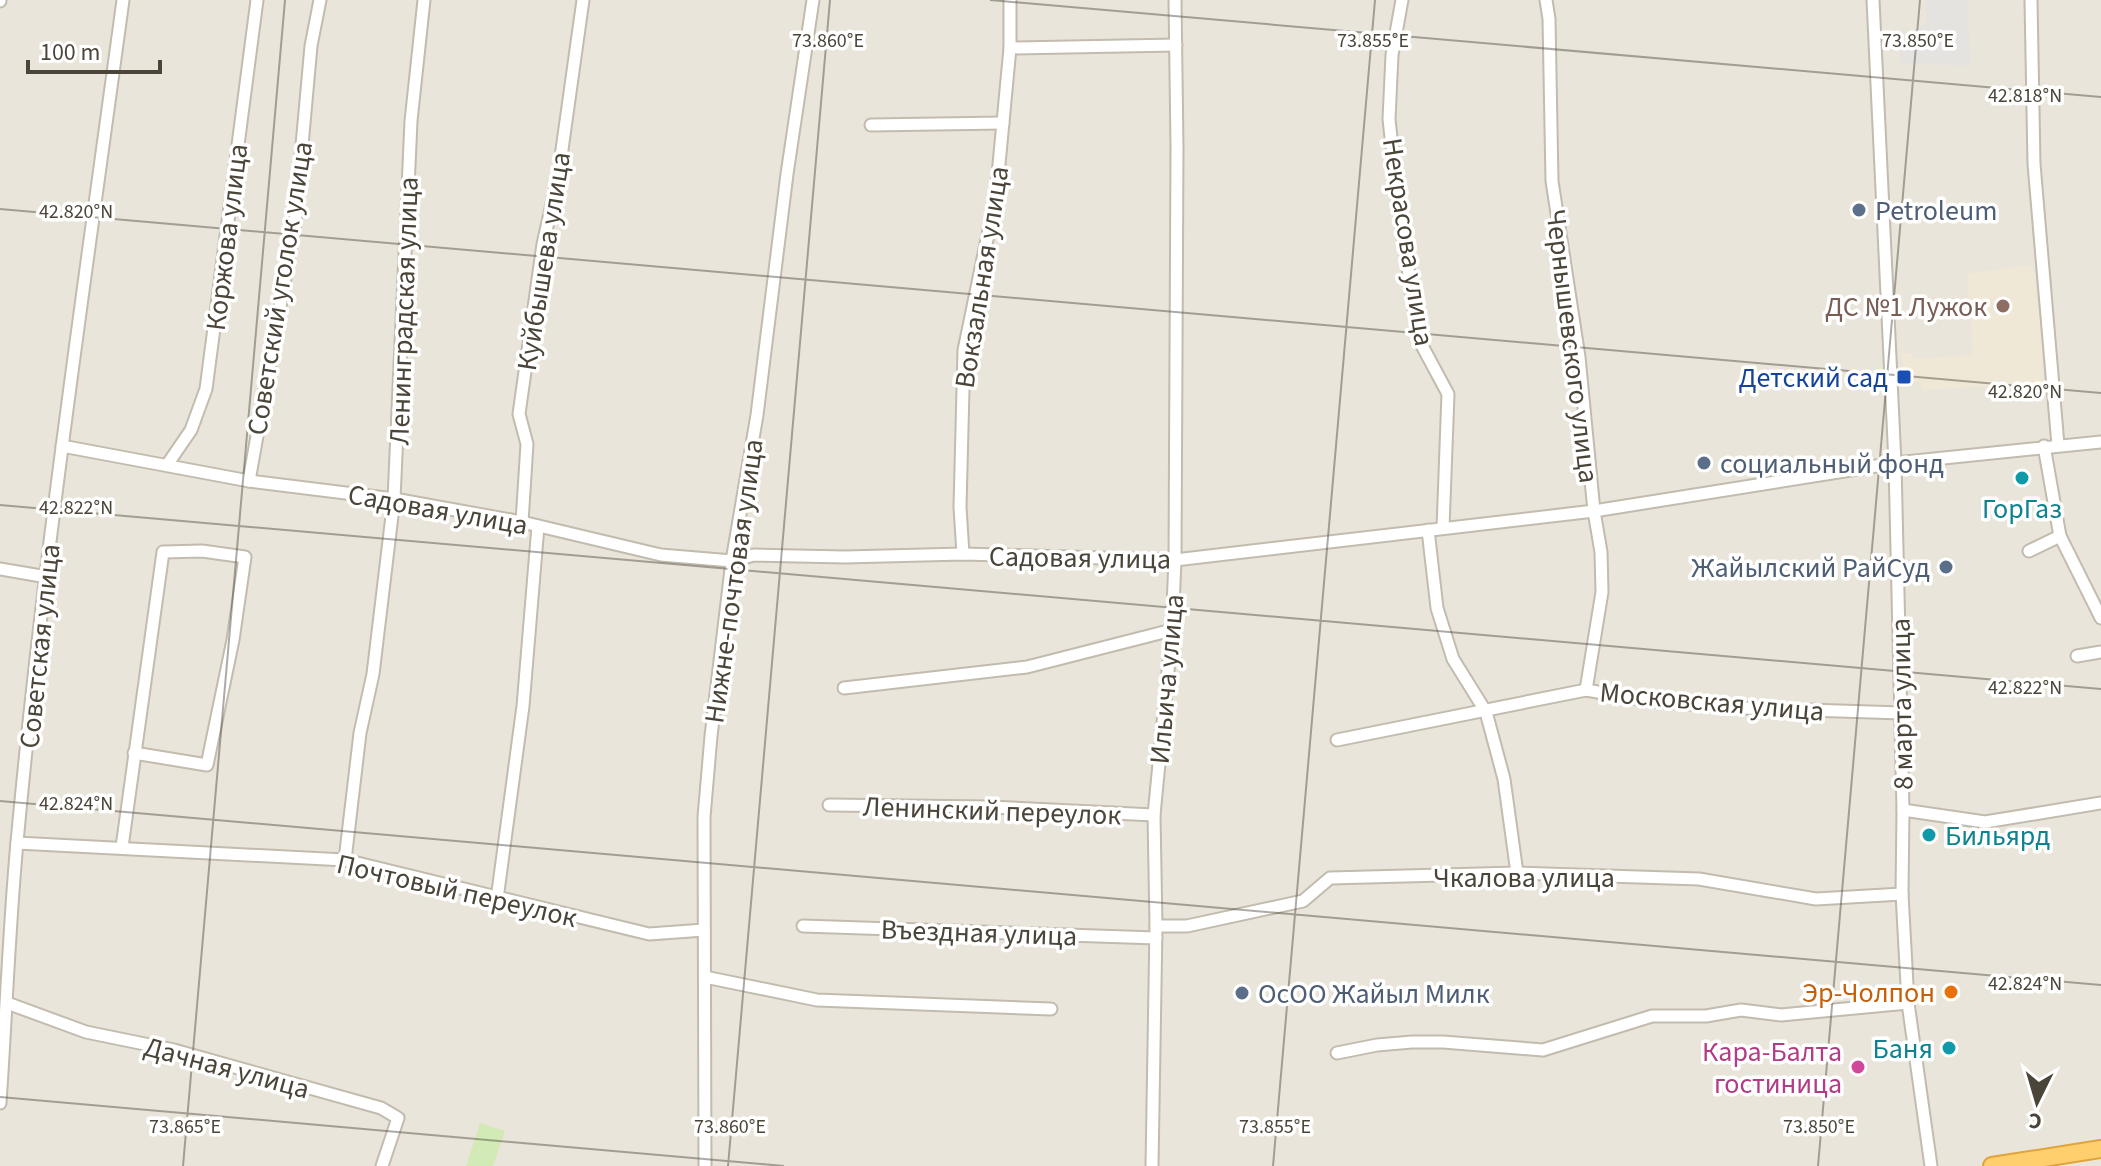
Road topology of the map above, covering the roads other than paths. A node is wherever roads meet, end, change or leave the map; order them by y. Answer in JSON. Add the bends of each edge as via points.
{"nodes":[{"id":1,"x":123,"y":0,"type":"edge"},
{"id":2,"x":257,"y":0,"type":"edge"},
{"id":3,"x":320,"y":0,"type":"edge"},
{"id":4,"x":424,"y":0,"type":"edge"},
{"id":5,"x":583,"y":0,"type":"edge"},
{"id":6,"x":813,"y":0,"type":"edge"},
{"id":7,"x":1010,"y":0,"type":"edge"},
{"id":8,"x":1175,"y":0,"type":"edge"},
{"id":9,"x":1402,"y":0,"type":"edge"},
{"id":10,"x":1546,"y":0,"type":"edge"},
{"id":11,"x":1873,"y":0,"type":"edge"},
{"id":12,"x":2031,"y":0,"type":"edge"},
{"id":13,"x":1176,"y":45,"type":"junction"},
{"id":14,"x":1010,"y":48,"type":"junction"},
{"id":15,"x":1003,"y":123,"type":"junction"},
{"id":16,"x":871,"y":125,"type":"dead end"},
{"id":17,"x":2101,"y":442,"type":"edge"},
{"id":18,"x":2058,"y":445,"type":"junction"},
{"id":19,"x":62,"y":446,"type":"junction"},
{"id":20,"x":2044,"y":446,"type":"junction"},
{"id":21,"x":1895,"y":463,"type":"junction"},
{"id":22,"x":167,"y":465,"type":"junction"},
{"id":23,"x":249,"y":481,"type":"junction"},
{"id":24,"x":394,"y":499,"type":"junction"},
{"id":25,"x":1594,"y":511,"type":"junction"},
{"id":26,"x":522,"y":522,"type":"junction"},
{"id":27,"x":538,"y":526,"type":"junction"},
{"id":28,"x":1443,"y":528,"type":"junction"},
{"id":29,"x":1428,"y":530,"type":"junction"},
{"id":30,"x":2060,"y":536,"type":"junction"},
{"id":31,"x":2029,"y":551,"type":"dead end"},
{"id":32,"x":963,"y":554,"type":"junction"},
{"id":33,"x":1175,"y":560,"type":"junction"},
{"id":34,"x":732,"y":561,"type":"junction"},
{"id":35,"x":0,"y":569,"type":"edge"},
{"id":36,"x":47,"y":577,"type":"junction"},
{"id":37,"x":2101,"y":618,"type":"edge"},
{"id":38,"x":1172,"y":630,"type":"junction"},
{"id":39,"x":2101,"y":652,"type":"edge"},
{"id":40,"x":2077,"y":656,"type":"dead end"},
{"id":41,"x":844,"y":688,"type":"dead end"},
{"id":42,"x":1586,"y":690,"type":"junction"},
{"id":43,"x":1486,"y":712,"type":"junction"},
{"id":44,"x":1901,"y":713,"type":"junction"},
{"id":45,"x":1337,"y":740,"type":"dead end"},
{"id":46,"x":134,"y":753,"type":"junction"},
{"id":47,"x":2101,"y":803,"type":"edge"},
{"id":48,"x":829,"y":805,"type":"dead end"},
{"id":49,"x":1903,"y":810,"type":"junction"},
{"id":50,"x":1154,"y":815,"type":"junction"},
{"id":51,"x":17,"y":843,"type":"junction"},
{"id":52,"x":122,"y":847,"type":"junction"},
{"id":53,"x":345,"y":860,"type":"junction"},
{"id":54,"x":1517,"y":873,"type":"junction"},
{"id":55,"x":1902,"y":894,"type":"junction"},
{"id":56,"x":497,"y":899,"type":"junction"},
{"id":57,"x":803,"y":926,"type":"dead end"},
{"id":58,"x":704,"y":930,"type":"junction"},
{"id":59,"x":6,"y":931,"type":"edge"},
{"id":60,"x":1156,"y":932,"type":"junction"},
{"id":61,"x":705,"y":977,"type":"junction"},
{"id":62,"x":7,"y":1003,"type":"junction"},
{"id":63,"x":1908,"y":1003,"type":"junction"},
{"id":64,"x":1051,"y":1009,"type":"dead end"},
{"id":65,"x":1337,"y":1053,"type":"dead end"},
{"id":66,"x":0,"y":1103,"type":"edge"},
{"id":67,"x":2101,"y":1149,"type":"edge"},
{"id":68,"x":382,"y":1166,"type":"edge"},
{"id":69,"x":705,"y":1166,"type":"edge"},
{"id":70,"x":1152,"y":1166,"type":"edge"},
{"id":71,"x":1931,"y":1166,"type":"edge"},
{"id":72,"x":1992,"y":1166,"type":"edge"}],
"edges":[{"from":1,"to":19,"type":"street","name":"Советская улица"},
{"from":2,"to":22,"type":"street","name":"Коржова улица","via":[[206,389],[191,430]]},
{"from":3,"to":23,"type":"street","name":"Советский уголок улица","via":[[295,222]]},
{"from":4,"to":24,"type":"street","name":"Ленинградская улица","via":[[411,121]]},
{"from":5,"to":26,"type":"street","name":"Куйбышева улица","via":[[519,414],[527,444]]},
{"from":6,"to":34,"type":"street","name":"Нижне-почтовая улица"},
{"from":7,"to":14,"type":"street","name":"Вокзальная улица"},
{"from":8,"to":13,"type":"street","name":"Ильича улица"},
{"from":9,"to":28,"type":"street","name":"Некрасова улица","via":[[1389,119],[1419,340],[1448,394]]},
{"from":10,"to":25,"type":"street","name":"Чернышевского улица","via":[[1552,181],[1579,357]]},
{"from":11,"to":21,"type":"street","name":"8 марта улица"},
{"from":12,"to":18,"type":"street","via":[[2034,164]]},
{"from":13,"to":14,"type":"street"},
{"from":13,"to":33,"type":"street","name":"Ильича улица"},
{"from":14,"to":15,"type":"street","name":"Вокзальная улица"},
{"from":15,"to":16,"type":"street"},
{"from":15,"to":32,"type":"street","name":"Вокзальная улица","via":[[996,196],[964,350]]},
{"from":17,"to":18,"type":"street","name":"Садовая улица"},
{"from":18,"to":20,"type":"street","name":"Садовая улица"},
{"from":19,"to":22,"type":"street","name":"Садовая улица"},
{"from":19,"to":36,"type":"street","name":"Советская улица"},
{"from":20,"to":21,"type":"street","name":"Садовая улица"},
{"from":20,"to":30,"type":"street"},
{"from":21,"to":25,"type":"street","name":"Садовая улица"},
{"from":21,"to":44,"type":"street","name":"8 марта улица"},
{"from":22,"to":23,"type":"street","name":"Садовая улица"},
{"from":23,"to":24,"type":"street","name":"Садовая улица"},
{"from":24,"to":26,"type":"street","name":"Садовая улица"},
{"from":24,"to":53,"type":"street","name":"Ленинградская улица"},
{"from":25,"to":28,"type":"street","name":"Садовая улица"},
{"from":25,"to":42,"type":"street","name":"Чернышевского улица","via":[[1602,592]]},
{"from":26,"to":27,"type":"street","name":"Садовая улица"},
{"from":27,"to":34,"type":"street","name":"Садовая улица","via":[[661,555]]},
{"from":27,"to":56,"type":"street","via":[[523,706]]},
{"from":28,"to":29,"type":"street","name":"Садовая улица"},
{"from":29,"to":33,"type":"street","name":"Садовая улица"},
{"from":29,"to":43,"type":"street","via":[[1437,608],[1453,659]]},
{"from":30,"to":31,"type":"street"},
{"from":30,"to":37,"type":"street"},
{"from":32,"to":33,"type":"street","name":"Садовая улица"},
{"from":32,"to":34,"type":"street","name":"Садовая улица","via":[[754,555]]},
{"from":33,"to":38,"type":"street","name":"Ильича улица"},
{"from":34,"to":58,"type":"street","name":"Нижне-почтовая улица","via":[[704,817]]},
{"from":35,"to":36,"type":"street"},
{"from":36,"to":51,"type":"street","name":"Советская улица"},
{"from":38,"to":41,"type":"street","via":[[1027,667]]},
{"from":38,"to":50,"type":"street","name":"Ильича улица"},
{"from":39,"to":40,"type":"street"},
{"from":42,"to":43,"type":"street","name":"Московская улица"},
{"from":42,"to":44,"type":"street","name":"Московская улица","via":[[1681,704]]},
{"from":43,"to":45,"type":"street","name":"Московская улица"},
{"from":43,"to":54,"type":"street","via":[[1504,779]]},
{"from":44,"to":49,"type":"street","name":"8 марта улица"},
{"from":46,"to":46,"type":"street","via":[[163,552],[245,557],[207,765]]},
{"from":46,"to":52,"type":"street"},
{"from":47,"to":49,"type":"street","via":[[1985,822]]},
{"from":48,"to":50,"type":"street","name":"Ленинский переулок"},
{"from":49,"to":55,"type":"street","name":"8 марта улица"},
{"from":50,"to":60,"type":"street","name":"Ильича улица"},
{"from":51,"to":52,"type":"street","name":"Почтовый переулок"},
{"from":51,"to":59,"type":"street","name":"Советская улица"},
{"from":52,"to":53,"type":"street","name":"Почтовый переулок"},
{"from":53,"to":56,"type":"street","name":"Почтовый переулок"},
{"from":54,"to":55,"type":"street","name":"Чкалова улица","via":[[1699,879],[1816,899]]},
{"from":54,"to":60,"type":"street","name":"Чкалова улица","via":[[1330,878],[1303,901]]},
{"from":55,"to":63,"type":"street","name":"8 марта улица"},
{"from":56,"to":58,"type":"street","name":"Почтовый переулок","via":[[649,934]]},
{"from":57,"to":60,"type":"street","name":"Въездная улица"},
{"from":58,"to":61,"type":"street","name":"Нижне-почтовая улица"},
{"from":59,"to":62,"type":"street","name":"Советская улица"},
{"from":60,"to":70,"type":"street","name":"Ильича улица"},
{"from":61,"to":64,"type":"street","via":[[817,1000]]},
{"from":61,"to":69,"type":"street","name":"Нижне-почтовая улица"},
{"from":62,"to":66,"type":"street","name":"Советская улица"},
{"from":62,"to":68,"type":"street","name":"Дачная улица","via":[[86,1032],[174,1050],[381,1108],[398,1118]]},
{"from":63,"to":65,"type":"street","via":[[1781,1015],[1741,1010],[1652,1016],[1543,1050],[1412,1042]]},
{"from":63,"to":71,"type":"street","name":"8 марта улица"},
{"from":67,"to":72,"type":"highway"}]}
